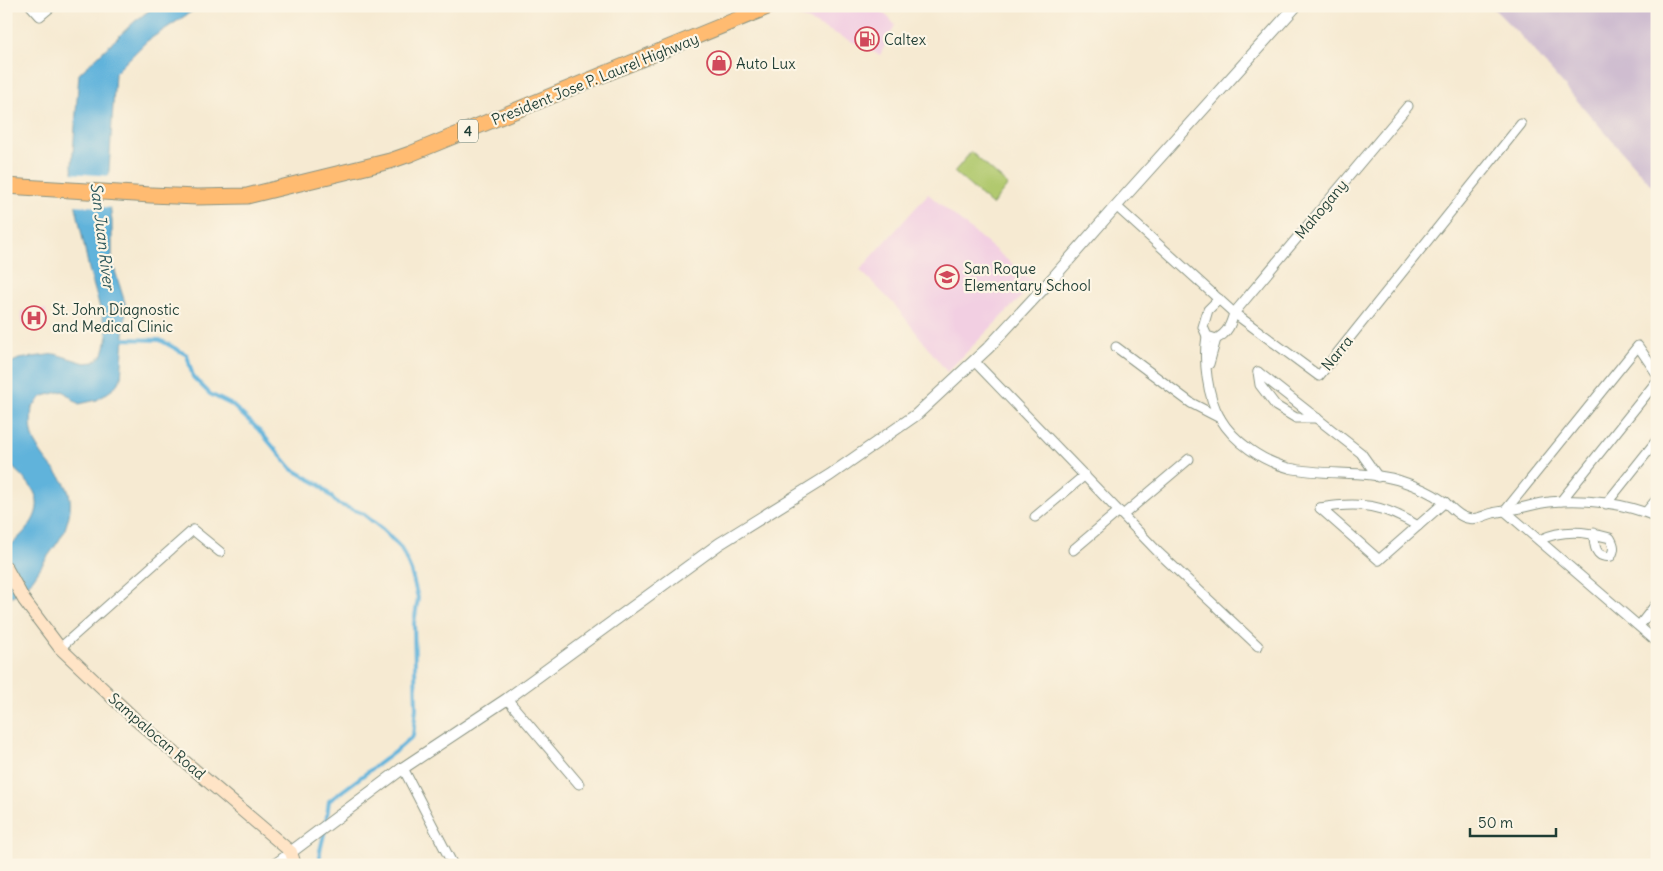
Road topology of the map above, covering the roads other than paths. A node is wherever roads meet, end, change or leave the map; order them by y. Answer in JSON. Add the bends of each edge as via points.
{"nodes":[{"id":1,"x":31,"y":6,"type":"edge"},
{"id":2,"x":52,"y":6,"type":"edge"},
{"id":3,"x":770,"y":6,"type":"edge"},
{"id":4,"x":1296,"y":6,"type":"edge"},
{"id":5,"x":1408,"y":106,"type":"dead end"},
{"id":6,"x":1521,"y":124,"type":"dead end"},
{"id":7,"x":6,"y":186,"type":"edge"},
{"id":8,"x":1116,"y":206,"type":"junction"},
{"id":9,"x":1219,"y":299,"type":"junction"},
{"id":10,"x":1234,"y":312,"type":"junction"},
{"id":11,"x":1207,"y":336,"type":"junction"},
{"id":12,"x":1216,"y":339,"type":"junction"},
{"id":13,"x":1116,"y":347,"type":"dead end"},
{"id":14,"x":974,"y":361,"type":"junction"},
{"id":15,"x":1206,"y":371,"type":"junction"},
{"id":16,"x":1657,"y":374,"type":"edge"},
{"id":17,"x":1657,"y":381,"type":"edge"},
{"id":18,"x":1220,"y":418,"type":"junction"},
{"id":19,"x":1317,"y":418,"type":"junction"},
{"id":20,"x":1657,"y":440,"type":"edge"},
{"id":21,"x":1189,"y":459,"type":"dead end"},
{"id":22,"x":1085,"y":475,"type":"junction"},
{"id":23,"x":1378,"y":476,"type":"junction"},
{"id":24,"x":1657,"y":499,"type":"edge"},
{"id":25,"x":1561,"y":501,"type":"junction"},
{"id":26,"x":1445,"y":502,"type":"junction"},
{"id":27,"x":1606,"y":504,"type":"junction"},
{"id":28,"x":1505,"y":511,"type":"junction"},
{"id":29,"x":1646,"y":512,"type":"junction"},
{"id":30,"x":1121,"y":513,"type":"junction"},
{"id":31,"x":1035,"y":517,"type":"dead end"},
{"id":32,"x":1657,"y":517,"type":"edge"},
{"id":33,"x":1418,"y":526,"type":"junction"},
{"id":34,"x":1594,"y":533,"type":"dead end"},
{"id":35,"x":1539,"y":540,"type":"junction"},
{"id":36,"x":1073,"y":550,"type":"dead end"},
{"id":37,"x":220,"y":552,"type":"dead end"},
{"id":38,"x":6,"y":567,"type":"edge"},
{"id":39,"x":1657,"y":603,"type":"edge"},
{"id":40,"x":1638,"y":626,"type":"junction"},
{"id":41,"x":1657,"y":642,"type":"edge"},
{"id":42,"x":1258,"y":646,"type":"dead end"},
{"id":43,"x":60,"y":648,"type":"junction"},
{"id":44,"x":508,"y":699,"type":"junction"},
{"id":45,"x":403,"y":768,"type":"junction"},
{"id":46,"x":579,"y":784,"type":"dead end"},
{"id":47,"x":291,"y":852,"type":"junction"},
{"id":48,"x":273,"y":865,"type":"edge"},
{"id":49,"x":295,"y":865,"type":"edge"},
{"id":50,"x":452,"y":865,"type":"edge"}],
"edges":[{"from":1,"to":2,"type":"street","via":[[40,16]]},
{"from":3,"to":7,"type":"highway","name":"President Jose P. Laurel Highway","number":"4","via":[[390,160],[247,196],[197,197]]},
{"from":4,"to":8,"type":"street"},
{"from":5,"to":10,"type":"street","name":"Mahogany"},
{"from":6,"to":10,"type":"street","name":"Narra","via":[[1319,376]]},
{"from":8,"to":9,"type":"street","name":"Narra"},
{"from":8,"to":14,"type":"street"},
{"from":9,"to":10,"type":"street","name":"Narra"},
{"from":9,"to":11,"type":"street","via":[[1208,310],[1204,320]]},
{"from":10,"to":12,"type":"street","via":[[1230,327]]},
{"from":11,"to":12,"type":"street"},
{"from":11,"to":15,"type":"street"},
{"from":12,"to":15,"type":"street"},
{"from":13,"to":18,"type":"street","via":[[1191,403]]},
{"from":14,"to":22,"type":"street"},
{"from":14,"to":44,"type":"street","via":[[916,415],[830,475],[720,544]]},
{"from":15,"to":18,"type":"street"},
{"from":16,"to":28,"type":"street","via":[[1638,346]]},
{"from":17,"to":25,"type":"street"},
{"from":18,"to":23,"type":"street","via":[[1241,443],[1262,458],[1311,471]]},
{"from":19,"to":19,"type":"street","via":[[1296,418],[1276,406],[1260,385],[1258,372]]},
{"from":19,"to":23,"type":"street","via":[[1361,453]]},
{"from":20,"to":27,"type":"street"},
{"from":21,"to":30,"type":"street"},
{"from":22,"to":30,"type":"street"},
{"from":22,"to":31,"type":"street"},
{"from":23,"to":26,"type":"street","via":[[1426,490]]},
{"from":24,"to":29,"type":"street"},
{"from":25,"to":27,"type":"street"},
{"from":25,"to":28,"type":"street"},
{"from":26,"to":28,"type":"street","via":[[1467,518]]},
{"from":26,"to":33,"type":"street"},
{"from":27,"to":29,"type":"street"},
{"from":28,"to":35,"type":"street"},
{"from":29,"to":32,"type":"street"},
{"from":30,"to":36,"type":"street"},
{"from":30,"to":42,"type":"street"},
{"from":33,"to":33,"type":"street","via":[[1396,513],[1368,505],[1320,508],[1379,560]]},
{"from":34,"to":35,"type":"street","via":[[1553,534]]},
{"from":35,"to":40,"type":"street"},
{"from":37,"to":43,"type":"street","via":[[193,530]]},
{"from":38,"to":43,"type":"main road","name":"Sampalocan Road","via":[[24,600]]},
{"from":39,"to":40,"type":"street"},
{"from":40,"to":41,"type":"street"},
{"from":43,"to":47,"type":"main road","name":"Sampalocan Road","via":[[136,720]]},
{"from":44,"to":45,"type":"street"},
{"from":44,"to":46,"type":"street"},
{"from":45,"to":47,"type":"street"},
{"from":45,"to":50,"type":"street"},
{"from":47,"to":48,"type":"street"},
{"from":47,"to":49,"type":"main road"}]}
